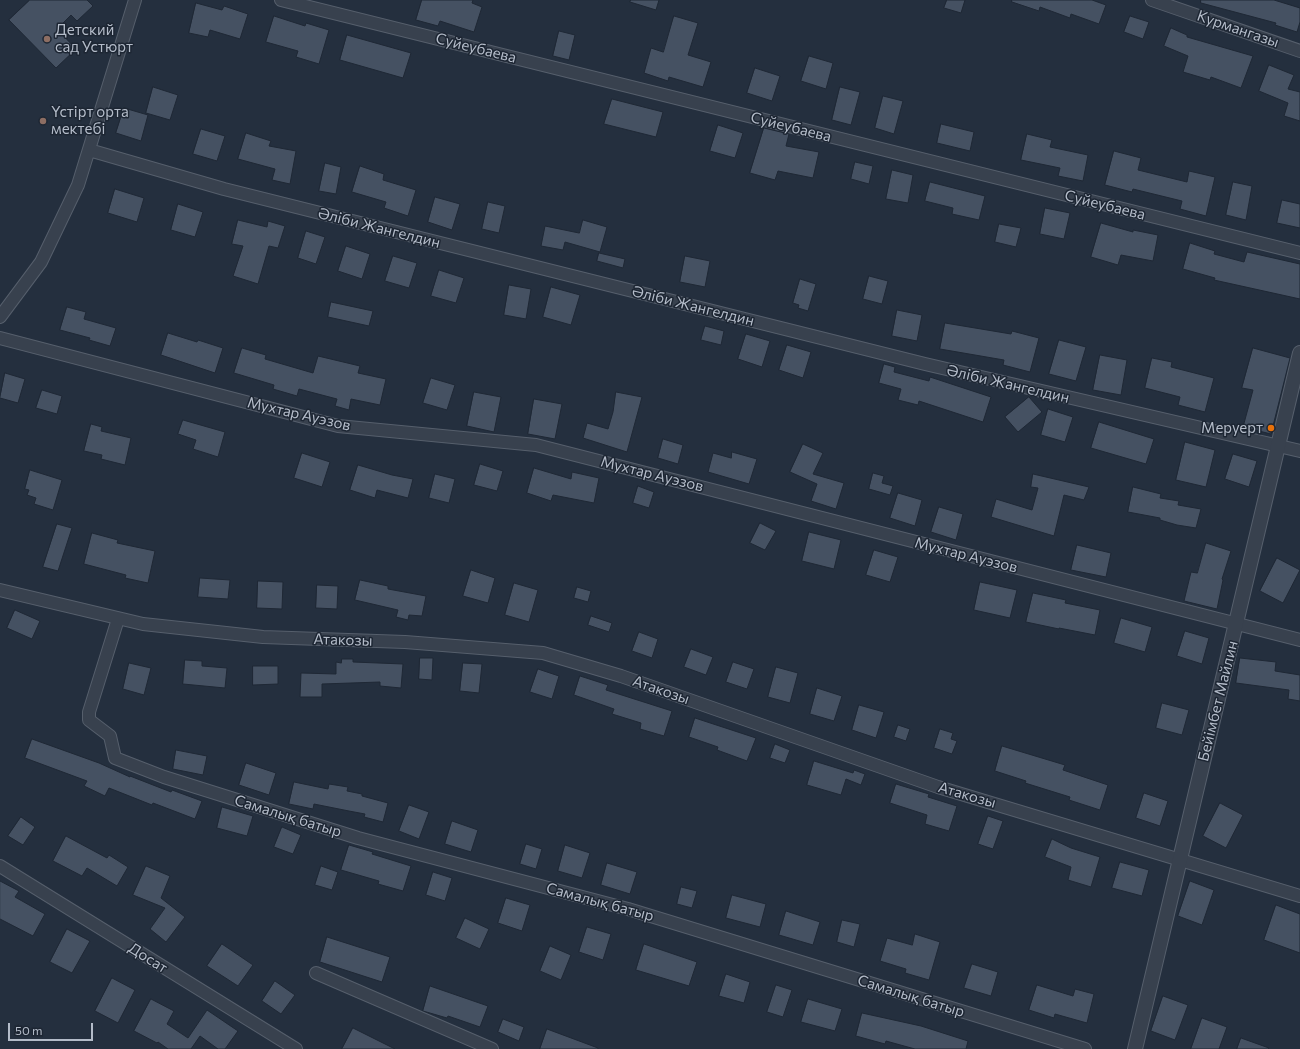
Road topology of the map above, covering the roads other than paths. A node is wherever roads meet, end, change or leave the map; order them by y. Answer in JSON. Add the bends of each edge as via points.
{"nodes":[{"id":1,"x":136,"y":0,"type":"edge"},
{"id":2,"x":281,"y":0,"type":"edge"},
{"id":3,"x":1152,"y":0,"type":"edge"},
{"id":4,"x":1300,"y":51,"type":"edge"},
{"id":5,"x":89,"y":150,"type":"junction"},
{"id":6,"x":1300,"y":253,"type":"edge"},
{"id":7,"x":0,"y":316,"type":"edge"},
{"id":8,"x":0,"y":338,"type":"edge"},
{"id":9,"x":1300,"y":354,"type":"edge"},
{"id":10,"x":1279,"y":446,"type":"junction"},
{"id":11,"x":1300,"y":451,"type":"edge"},
{"id":12,"x":0,"y":590,"type":"edge"},
{"id":13,"x":118,"y":619,"type":"junction"},
{"id":14,"x":1236,"y":624,"type":"junction"},
{"id":15,"x":1300,"y":640,"type":"edge"},
{"id":16,"x":1180,"y":859,"type":"junction"},
{"id":17,"x":0,"y":866,"type":"edge"},
{"id":18,"x":1300,"y":896,"type":"edge"},
{"id":19,"x":316,"y":973,"type":"dead end"},
{"id":20,"x":296,"y":1049,"type":"edge"},
{"id":21,"x":492,"y":1049,"type":"edge"},
{"id":22,"x":1085,"y":1049,"type":"edge"},
{"id":23,"x":1135,"y":1049,"type":"edge"}],
"edges":[{"from":1,"to":5,"type":"street"},
{"from":2,"to":6,"type":"street","name":"Суйеубаева"},
{"from":3,"to":4,"type":"street","name":"Курмангазы"},
{"from":5,"to":7,"type":"street","via":[[78,185],[41,262]]},
{"from":5,"to":10,"type":"street","name":"Әліби Жангелдин","via":[[231,191],[909,361]]},
{"from":8,"to":14,"type":"street","name":"Мухтар Ауэзов","via":[[338,426],[536,445]]},
{"from":9,"to":10,"type":"street","name":"Бейімбет Майлин"},
{"from":10,"to":11,"type":"street","name":"Әліби Жангелдин"},
{"from":10,"to":14,"type":"street","name":"Бейімбет Майлин"},
{"from":12,"to":13,"type":"street","name":"Атакозы"},
{"from":13,"to":16,"type":"street","name":"Атакозы","via":[[263,637],[405,642],[543,653],[628,678],[938,787]]},
{"from":13,"to":22,"type":"street","name":"Самалық батыр","via":[[89,712],[89,720],[110,736],[115,758],[164,777],[358,838],[628,909]]},
{"from":14,"to":15,"type":"street","name":"Мухтар Ауэзов"},
{"from":14,"to":16,"type":"street","name":"Бейімбет Майлин"},
{"from":16,"to":18,"type":"street","name":"Атакозы"},
{"from":16,"to":23,"type":"street","name":"Бейімбет Майлин"},
{"from":17,"to":20,"type":"street","name":"Досат"},
{"from":19,"to":21,"type":"street"}]}
